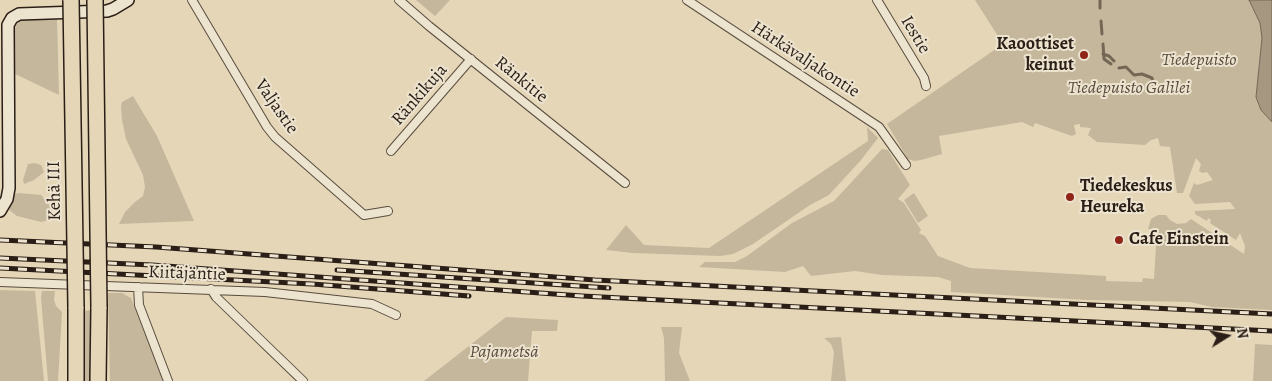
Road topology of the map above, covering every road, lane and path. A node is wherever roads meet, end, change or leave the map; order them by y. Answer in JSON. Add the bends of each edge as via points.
{"nodes":[{"id":1,"x":71,"y":0,"type":"edge"},
{"id":2,"x":95,"y":0,"type":"edge"},
{"id":3,"x":128,"y":0,"type":"edge"},
{"id":4,"x":192,"y":0,"type":"edge"},
{"id":5,"x":399,"y":0,"type":"edge"},
{"id":6,"x":687,"y":0,"type":"edge"},
{"id":7,"x":876,"y":0,"type":"edge"},
{"id":8,"x":471,"y":59,"type":"junction"},
{"id":9,"x":926,"y":86,"type":"dead end"},
{"id":10,"x":391,"y":151,"type":"dead end"},
{"id":11,"x":906,"y":165,"type":"dead end"},
{"id":12,"x":625,"y":183,"type":"dead end"},
{"id":13,"x":0,"y":211,"type":"edge"},
{"id":14,"x":388,"y":211,"type":"dead end"},
{"id":15,"x":0,"y":282,"type":"edge"},
{"id":16,"x":138,"y":288,"type":"junction"},
{"id":17,"x":210,"y":289,"type":"junction"},
{"id":18,"x":396,"y":315,"type":"dead end"},
{"id":19,"x":76,"y":381,"type":"edge"},
{"id":20,"x":98,"y":381,"type":"edge"},
{"id":21,"x":168,"y":381,"type":"edge"},
{"id":22,"x":303,"y":381,"type":"edge"}],
"edges":[{"from":1,"to":19,"type":"highway","name":"Kehä III","bridge":true},
{"from":2,"to":20,"type":"highway","bridge":true},
{"from":3,"to":13,"type":"street","via":[[106,11],[19,14],[12,18],[8,25],[9,188]]},
{"from":4,"to":14,"type":"street","name":"Valjastie","via":[[272,134],[364,214]]},
{"from":5,"to":8,"type":"street","name":"Ränkitie"},
{"from":6,"to":11,"type":"street","name":"Härkävaljakontie","via":[[881,128]]},
{"from":7,"to":9,"type":"street","name":"Iestie"},
{"from":8,"to":10,"type":"street","name":"Ränkikuja"},
{"from":8,"to":12,"type":"street","name":"Ränkitie"},
{"from":15,"to":16,"type":"street","name":"Kiitäjäntie"},
{"from":16,"to":17,"type":"street","name":"Kiitäjäntie"},
{"from":16,"to":21,"type":"street","via":[[139,305]]},
{"from":17,"to":18,"type":"street","name":"Kiitäjäntie","via":[[372,304]]},
{"from":17,"to":22,"type":"street"}]}
